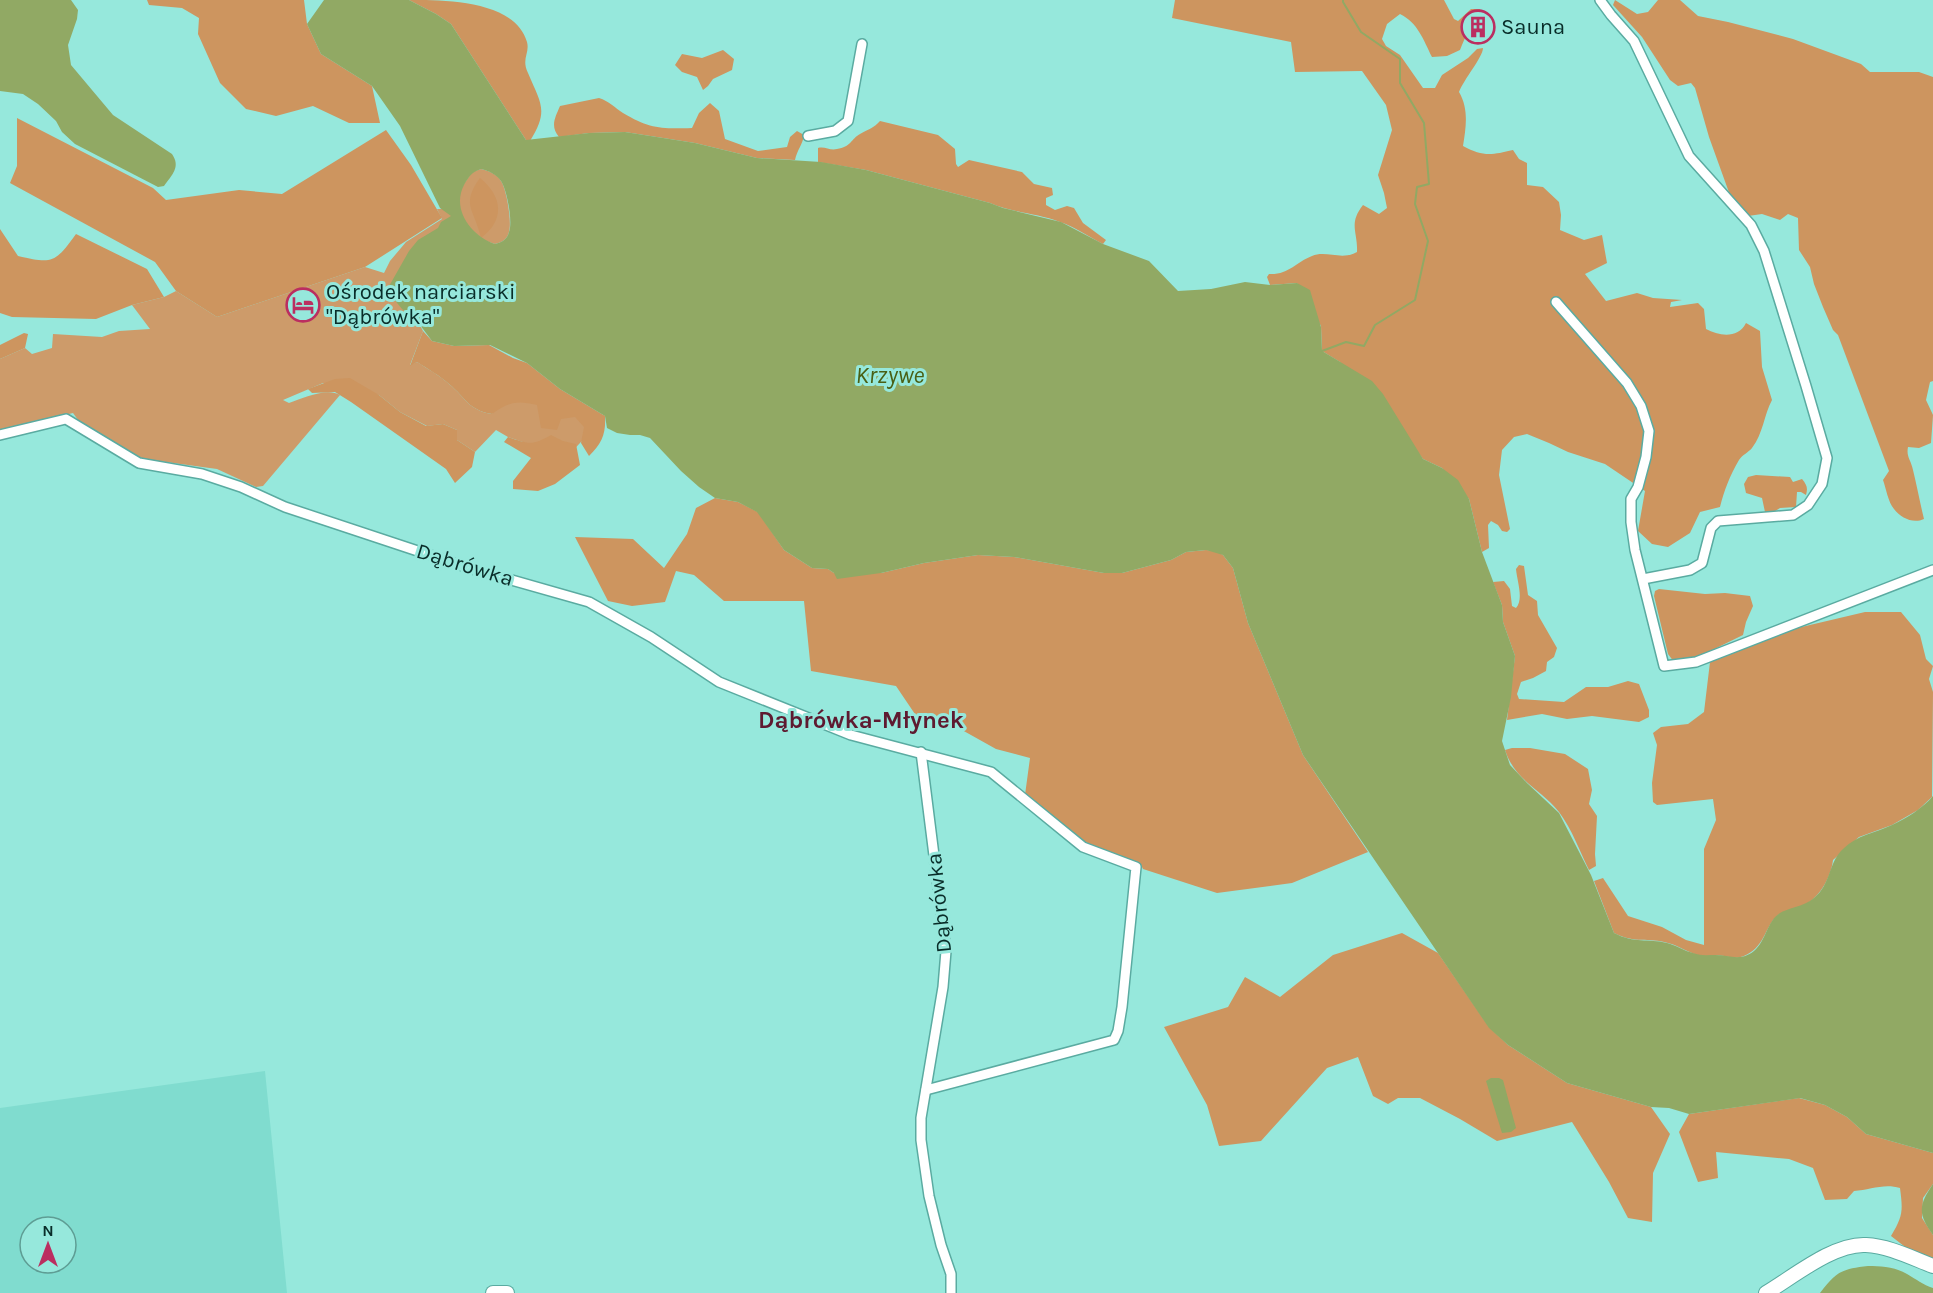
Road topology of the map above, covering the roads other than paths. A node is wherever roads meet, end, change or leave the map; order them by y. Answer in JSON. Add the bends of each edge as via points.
{"nodes":[{"id":1,"x":1600,"y":0,"type":"edge"},
{"id":2,"x":862,"y":44,"type":"dead end"},
{"id":3,"x":808,"y":136,"type":"dead end"},
{"id":4,"x":1556,"y":302,"type":"dead end"},
{"id":5,"x":0,"y":435,"type":"edge"},
{"id":6,"x":1933,"y":570,"type":"edge"},
{"id":7,"x":1643,"y":579,"type":"junction"},
{"id":8,"x":921,"y":752,"type":"junction"},
{"id":9,"x":926,"y":1090,"type":"junction"},
{"id":10,"x":1933,"y":1266,"type":"edge"},
{"id":11,"x":493,"y":1293,"type":"edge"},
{"id":12,"x":507,"y":1293,"type":"edge"},
{"id":13,"x":951,"y":1293,"type":"edge"},
{"id":14,"x":1766,"y":1293,"type":"edge"}],
"edges":[{"from":1,"to":7,"type":"street","via":[[1634,41],[1689,156],[1751,225],[1764,251],[1827,458],[1822,484],[1808,505],[1792,515],[1718,521],[1711,528],[1702,563],[1690,570]]},
{"from":2,"to":3,"type":"street","via":[[848,121],[835,131]]},
{"from":4,"to":7,"type":"street","via":[[1627,383],[1641,406],[1649,431],[1647,457],[1631,499],[1630,522]]},
{"from":5,"to":8,"type":"street","name":"Dąbrówka","via":[[66,419],[139,463],[202,474],[285,507],[469,568],[590,602],[719,682],[851,735]]},
{"from":6,"to":7,"type":"street","via":[[1696,662],[1664,666]]},
{"from":8,"to":9,"type":"street","name":"Dąbrówka","via":[[946,951]]},
{"from":8,"to":9,"type":"street","name":"Dąbrówka","via":[[991,772],[1083,847],[1136,867],[1122,1007],[1114,1040]]},
{"from":9,"to":13,"type":"street","name":"Dąbrówka","via":[[921,1140],[929,1196],[951,1274]]},
{"from":10,"to":14,"type":"street","via":[[1876,1246],[1855,1246],[1832,1253]]},
{"from":11,"to":12,"type":"street"}]}
